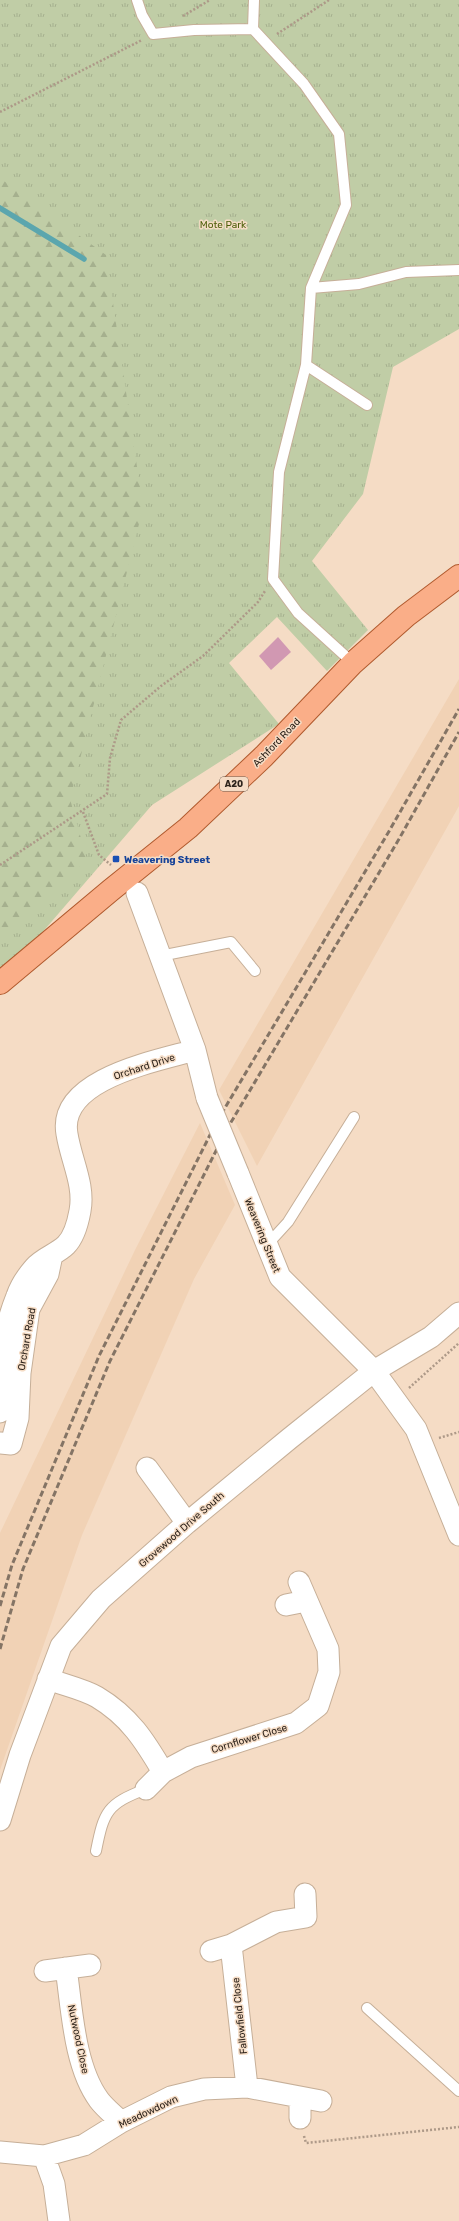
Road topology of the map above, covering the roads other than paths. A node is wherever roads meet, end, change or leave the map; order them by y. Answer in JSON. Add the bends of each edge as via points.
{"nodes":[{"id":1,"x":137,"y":0,"type":"edge"},
{"id":2,"x":254,"y":0,"type":"edge"},
{"id":3,"x":253,"y":29,"type":"junction"},
{"id":4,"x":459,"y":270,"type":"edge"},
{"id":5,"x":311,"y":288,"type":"junction"},
{"id":6,"x":306,"y":365,"type":"junction"},
{"id":7,"x":367,"y":406,"type":"dead end"},
{"id":8,"x":459,"y":576,"type":"edge"},
{"id":9,"x":353,"y":663,"type":"junction"},
{"id":10,"x":137,"y":893,"type":"dead end"},
{"id":11,"x":160,"y":956,"type":"junction"},
{"id":12,"x":255,"y":971,"type":"dead end"},
{"id":13,"x":0,"y":983,"type":"edge"},
{"id":14,"x":195,"y":1050,"type":"junction"},
{"id":15,"x":354,"y":1117,"type":"dead end"},
{"id":16,"x":267,"y":1245,"type":"junction"},
{"id":17,"x":52,"y":1255,"type":"junction"},
{"id":18,"x":459,"y":1313,"type":"edge"},
{"id":19,"x":374,"y":1371,"type":"junction"},
{"id":20,"x":0,"y":1412,"type":"edge"},
{"id":21,"x":0,"y":1443,"type":"edge"},
{"id":22,"x":147,"y":1468,"type":"dead end"},
{"id":23,"x":187,"y":1523,"type":"junction"},
{"id":24,"x":459,"y":1535,"type":"edge"},
{"id":25,"x":299,"y":1582,"type":"dead end"},
{"id":26,"x":306,"y":1601,"type":"junction"},
{"id":27,"x":286,"y":1605,"type":"dead end"},
{"id":28,"x":48,"y":1679,"type":"junction"},
{"id":29,"x":163,"y":1772,"type":"junction"},
{"id":30,"x":146,"y":1789,"type":"joint"},
{"id":31,"x":0,"y":1820,"type":"edge"},
{"id":32,"x":96,"y":1851,"type":"dead end"},
{"id":33,"x":306,"y":1894,"type":"dead end"},
{"id":34,"x":231,"y":1945,"type":"junction"},
{"id":35,"x":211,"y":1951,"type":"dead end"},
{"id":36,"x":90,"y":1965,"type":"dead end"},
{"id":37,"x":66,"y":1968,"type":"junction"},
{"id":38,"x":45,"y":1971,"type":"dead end"},
{"id":39,"x":367,"y":2008,"type":"dead end"},
{"id":40,"x":247,"y":2087,"type":"junction"},
{"id":41,"x":459,"y":2091,"type":"edge"},
{"id":42,"x":321,"y":2101,"type":"dead end"},
{"id":43,"x":121,"y":2122,"type":"junction"},
{"id":44,"x":0,"y":2152,"type":"edge"},
{"id":45,"x":44,"y":2156,"type":"junction"},
{"id":46,"x":59,"y":2221,"type":"edge"}],
"edges":[{"from":1,"to":3,"type":"lane","via":[[153,34]]},
{"from":2,"to":3,"type":"lane"},
{"from":3,"to":5,"type":"lane","via":[[304,84],[339,134],[346,205]]},
{"from":4,"to":5,"type":"lane","via":[[406,272],[360,284]]},
{"from":5,"to":6,"type":"lane"},
{"from":6,"to":7,"type":"lane"},
{"from":6,"to":9,"type":"lane","via":[[278,472],[273,578],[298,613]]},
{"from":8,"to":9,"type":"main road","name":"Ashford Road","number":"A20","via":[[406,616]]},
{"from":9,"to":13,"type":"main road","name":"Ashford Road","number":"A20","via":[[264,756],[188,828]]},
{"from":10,"to":11,"type":"street","name":"Weavering Street"},
{"from":11,"to":12,"type":"lane","via":[[231,942]]},
{"from":11,"to":14,"type":"street","name":"Weavering Street"},
{"from":14,"to":16,"type":"street","name":"Weavering Street","bridge":true,"via":[[207,1098]]},
{"from":14,"to":17,"type":"street","name":"Orchard Drive","via":[[116,1074],[93,1086],[76,1100],[69,1114],[66,1133],[81,1189],[80,1210],[75,1228],[66,1244]]},
{"from":15,"to":16,"type":"lane","via":[[288,1222]]},
{"from":16,"to":19,"type":"street","name":"Weavering Street","via":[[280,1277]]},
{"from":17,"to":20,"type":"street","name":"Orchard Road","via":[[34,1267],[18,1295],[7,1328],[6,1367]]},
{"from":17,"to":21,"type":"street","name":"Orchard Road","via":[[48,1274],[29,1309],[20,1373],[18,1418],[11,1444]]},
{"from":18,"to":19,"type":"street","name":"Grovewood Drive South","via":[[431,1337]]},
{"from":19,"to":23,"type":"street","name":"Grovewood Drive South"},
{"from":19,"to":24,"type":"street","name":"Weavering Street","via":[[416,1429]]},
{"from":22,"to":23,"type":"street"},
{"from":23,"to":28,"type":"street","name":"Grovewood Drive South","via":[[101,1599],[61,1646]]},
{"from":25,"to":26,"type":"street","name":"Cornflower Close"},
{"from":26,"to":27,"type":"street"},
{"from":26,"to":29,"type":"street","name":"Cornflower Close","via":[[328,1649],[330,1672],[318,1706],[296,1723],[191,1757]]},
{"from":28,"to":29,"type":"street","via":[[96,1697],[126,1717]]},
{"from":28,"to":31,"type":"street","name":"Grovewood Drive South"},
{"from":29,"to":30,"type":"street","name":"Cornflower Close"},
{"from":30,"to":32,"type":"lane","via":[[121,1799],[110,1808],[101,1826]]},
{"from":33,"to":34,"type":"street","via":[[306,1917],[276,1922]]},
{"from":34,"to":35,"type":"street"},
{"from":34,"to":40,"type":"street","name":"Fallowfield Close"},
{"from":36,"to":37,"type":"street"},
{"from":37,"to":38,"type":"street"},
{"from":37,"to":43,"type":"street","name":"Nutwood Close","via":[[85,2073],[99,2099]]},
{"from":39,"to":41,"type":"lane"},
{"from":40,"to":42,"type":"street","name":"Meadowdown","via":[[300,2108]]},
{"from":40,"to":43,"type":"street","name":"Meadowdown","via":[[204,2089],[171,2098]]},
{"from":43,"to":45,"type":"street","name":"Meadowdown","via":[[84,2145]]},
{"from":44,"to":45,"type":"street","name":"Meadowdown"},
{"from":45,"to":46,"type":"street","via":[[54,2184]]}]}
